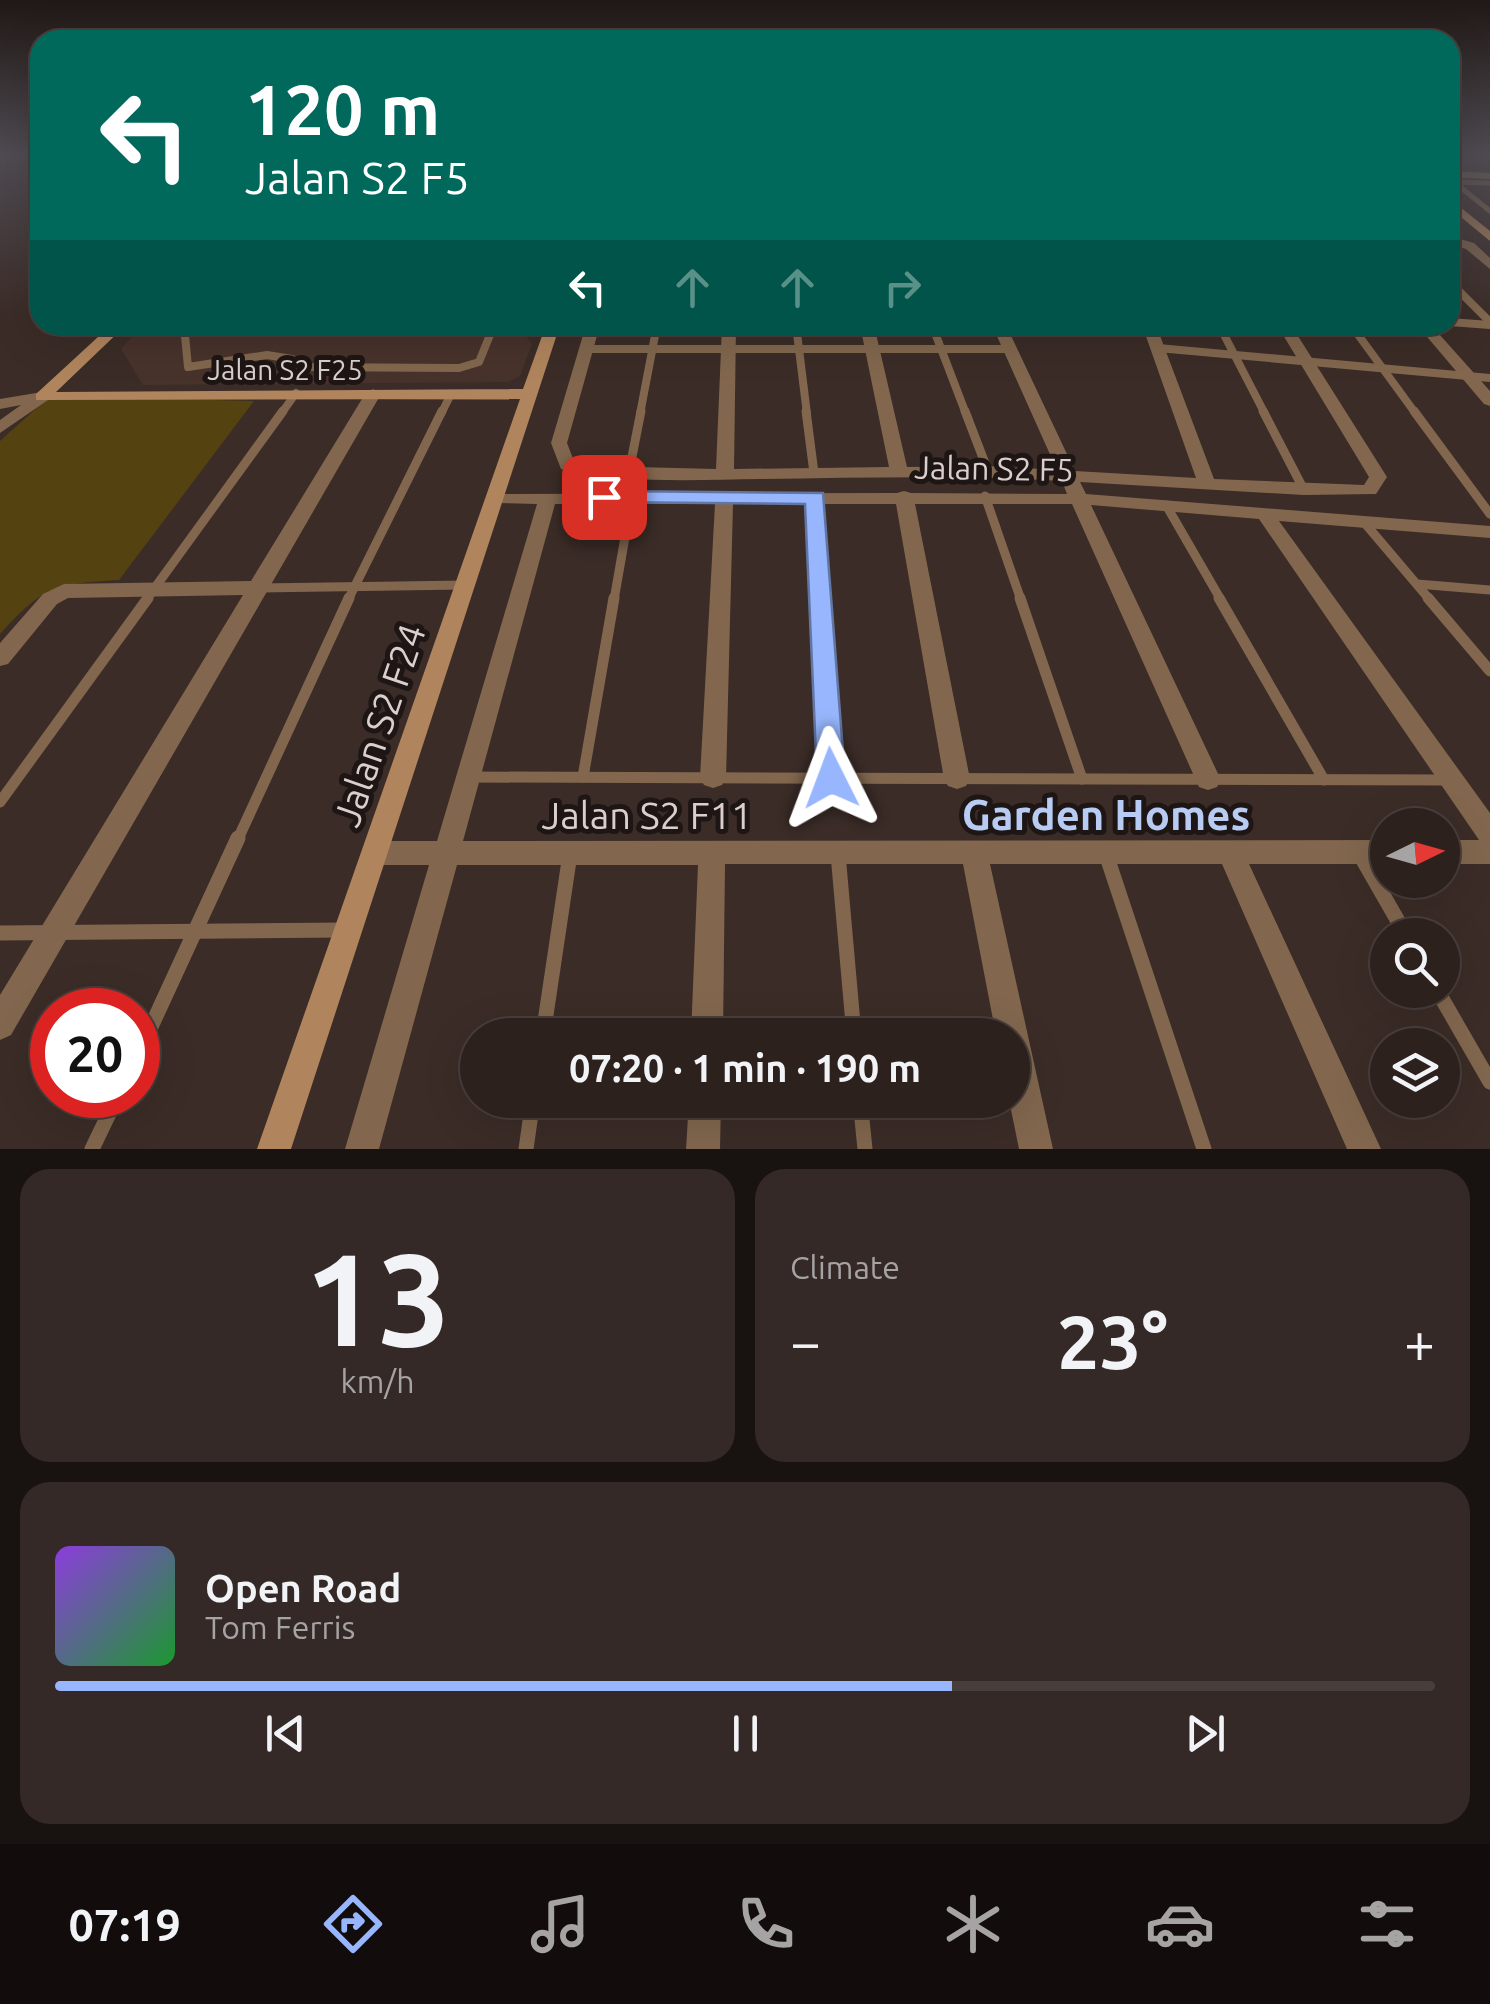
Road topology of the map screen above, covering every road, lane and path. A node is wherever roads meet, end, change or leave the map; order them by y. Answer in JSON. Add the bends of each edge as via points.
{"nodes":[{"id":1,"x":1460,"y":210,"type":"edge"},
{"id":2,"x":1460,"y":231,"type":"edge"},
{"id":3,"x":1486,"y":232,"type":"edge"},
{"id":4,"x":1460,"y":245,"type":"edge"},
{"id":5,"x":1490,"y":265,"type":"edge"},
{"id":6,"x":1460,"y":292,"type":"edge"},
{"id":7,"x":1460,"y":322,"type":"edge"},
{"id":8,"x":1490,"y":323,"type":"edge"},
{"id":9,"x":108,"y":335,"type":"edge"},
{"id":10,"x":185,"y":335,"type":"edge"},
{"id":11,"x":490,"y":335,"type":"edge"},
{"id":12,"x":542,"y":335,"type":"edge"},
{"id":13,"x":590,"y":335,"type":"edge"},
{"id":14,"x":655,"y":335,"type":"edge"},
{"id":15,"x":729,"y":335,"type":"edge"},
{"id":16,"x":797,"y":335,"type":"edge"},
{"id":17,"x":869,"y":335,"type":"edge"},
{"id":18,"x":936,"y":335,"type":"edge"},
{"id":19,"x":1004,"y":335,"type":"edge"},
{"id":20,"x":1153,"y":335,"type":"edge"},
{"id":21,"x":1224,"y":335,"type":"edge"},
{"id":22,"x":1291,"y":335,"type":"edge"},
{"id":23,"x":1358,"y":335,"type":"edge"},
{"id":24,"x":1433,"y":335,"type":"edge"},
{"id":25,"x":587,"y":348,"type":"junction"},
{"id":26,"x":1158,"y":348,"type":"junction"},
{"id":27,"x":652,"y":349,"type":"junction"},
{"id":28,"x":728,"y":349,"type":"junction"},
{"id":29,"x":799,"y":349,"type":"junction"},
{"id":30,"x":872,"y":349,"type":"junction"},
{"id":31,"x":941,"y":349,"type":"junction"},
{"id":32,"x":1010,"y":349,"type":"junction"},
{"id":33,"x":1234,"y":354,"type":"junction"},
{"id":34,"x":1308,"y":360,"type":"junction"},
{"id":35,"x":1382,"y":367,"type":"junction"},
{"id":36,"x":1469,"y":376,"type":"junction"},
{"id":37,"x":1490,"y":378,"type":"edge"},
{"id":38,"x":296,"y":393,"type":"junction"},
{"id":39,"x":373,"y":394,"type":"junction"},
{"id":40,"x":451,"y":394,"type":"junction"},
{"id":41,"x":529,"y":394,"type":"junction"},
{"id":42,"x":42,"y":397,"type":"junction"},
{"id":43,"x":1490,"y":401,"type":"edge"},
{"id":44,"x":0,"y":404,"type":"edge"},
{"id":45,"x":0,"y":428,"type":"edge"},
{"id":46,"x":988,"y":471,"type":"junction"},
{"id":47,"x":628,"y":472,"type":"junction"},
{"id":48,"x":899,"y":472,"type":"junction"},
{"id":49,"x":814,"y":473,"type":"junction"},
{"id":50,"x":725,"y":474,"type":"junction"},
{"id":51,"x":1068,"y":475,"type":"junction"},
{"id":52,"x":1207,"y":483,"type":"junction"},
{"id":53,"x":1304,"y":490,"type":"junction"},
{"id":54,"x":904,"y":496,"type":"junction"},
{"id":55,"x":985,"y":496,"type":"junction"},
{"id":56,"x":632,"y":497,"type":"junction"},
{"id":57,"x":724,"y":497,"type":"junction"},
{"id":58,"x":495,"y":498,"type":"junction"},
{"id":59,"x":548,"y":498,"type":"junction"},
{"id":60,"x":816,"y":498,"type":"junction"},
{"id":61,"x":1079,"y":499,"type":"junction"},
{"id":62,"x":1166,"y":505,"type":"junction"},
{"id":63,"x":1264,"y":513,"type":"junction"},
{"id":64,"x":1490,"y":514,"type":"edge"},
{"id":65,"x":1363,"y":521,"type":"junction"},
{"id":66,"x":1490,"y":532,"type":"edge"},
{"id":67,"x":1417,"y":584,"type":"junction"},
{"id":68,"x":466,"y":585,"type":"junction"},
{"id":69,"x":155,"y":588,"type":"junction"},
{"id":70,"x":259,"y":588,"type":"junction"},
{"id":71,"x":354,"y":588,"type":"junction"},
{"id":72,"x":1490,"y":590,"type":"edge"},
{"id":73,"x":0,"y":658,"type":"edge"},
{"id":74,"x":1490,"y":671,"type":"edge"},
{"id":75,"x":468,"y":777,"type":"junction"},
{"id":76,"x":582,"y":778,"type":"junction"},
{"id":77,"x":712,"y":778,"type":"junction"},
{"id":78,"x":831,"y":778,"type":"junction"},
{"id":79,"x":957,"y":778,"type":"junction"},
{"id":80,"x":1082,"y":779,"type":"junction"},
{"id":81,"x":1208,"y":780,"type":"junction"},
{"id":82,"x":1324,"y":780,"type":"junction"},
{"id":83,"x":1452,"y":780,"type":"junction"},
{"id":84,"x":0,"y":802,"type":"edge"},
{"id":85,"x":1490,"y":834,"type":"edge"},
{"id":86,"x":838,"y":852,"type":"junction"},
{"id":87,"x":1230,"y":852,"type":"junction"},
{"id":88,"x":1358,"y":852,"type":"junction"},
{"id":89,"x":1370,"y":852,"type":"edge"},
{"id":90,"x":1460,"y":852,"type":"edge"},
{"id":91,"x":1490,"y":852,"type":"edge"},
{"id":92,"x":376,"y":853,"type":"junction"},
{"id":93,"x":446,"y":853,"type":"junction"},
{"id":94,"x":570,"y":853,"type":"junction"},
{"id":95,"x":712,"y":853,"type":"junction"},
{"id":96,"x":974,"y":853,"type":"junction"},
{"id":97,"x":1106,"y":853,"type":"junction"},
{"id":98,"x":1396,"y":918,"type":"edge"},
{"id":99,"x":350,"y":930,"type":"junction"},
{"id":100,"x":197,"y":932,"type":"junction"},
{"id":101,"x":0,"y":933,"type":"edge"},
{"id":102,"x":54,"y":933,"type":"junction"},
{"id":103,"x":1447,"y":1008,"type":"edge"},
{"id":104,"x":160,"y":1009,"type":"edge"},
{"id":105,"x":546,"y":1018,"type":"edge"},
{"id":106,"x":707,"y":1018,"type":"edge"},
{"id":107,"x":853,"y":1018,"type":"edge"},
{"id":108,"x":1008,"y":1018,"type":"edge"},
{"id":109,"x":0,"y":1024,"type":"edge"},
{"id":110,"x":1490,"y":1082,"type":"edge"},
{"id":111,"x":107,"y":1118,"type":"edge"},
{"id":112,"x":530,"y":1118,"type":"edge"},
{"id":113,"x":704,"y":1118,"type":"edge"},
{"id":114,"x":862,"y":1118,"type":"edge"},
{"id":115,"x":1029,"y":1118,"type":"edge"},
{"id":116,"x":92,"y":1149,"type":"edge"},
{"id":117,"x":274,"y":1149,"type":"edge"},
{"id":118,"x":362,"y":1149,"type":"edge"},
{"id":119,"x":526,"y":1149,"type":"edge"},
{"id":120,"x":703,"y":1149,"type":"edge"},
{"id":121,"x":865,"y":1149,"type":"edge"},
{"id":122,"x":1036,"y":1149,"type":"edge"},
{"id":123,"x":1204,"y":1149,"type":"edge"},
{"id":124,"x":1364,"y":1149,"type":"edge"}],
"edges":[{"from":1,"to":3,"type":"street"},
{"from":2,"to":3,"type":"street"},
{"from":4,"to":5,"type":"street"},
{"from":6,"to":8,"type":"lane"},
{"from":7,"to":8,"type":"lane"},
{"from":9,"to":42,"type":"street"},
{"from":10,"to":11,"type":"lane","via":[[188,367],[270,356],[292,359],[293,367],[459,368],[479,362]]},
{"from":12,"to":41,"type":"street","name":"Jalan S2 F24"},
{"from":13,"to":25,"type":"street"},
{"from":14,"to":27,"type":"lane"},
{"from":15,"to":28,"type":"street"},
{"from":16,"to":29,"type":"lane"},
{"from":17,"to":30,"type":"street"},
{"from":18,"to":31,"type":"lane"},
{"from":19,"to":32,"type":"street"},
{"from":20,"to":26,"type":"street"},
{"from":21,"to":33,"type":"lane"},
{"from":22,"to":34,"type":"street"},
{"from":23,"to":35,"type":"lane"},
{"from":24,"to":36,"type":"street"},
{"from":25,"to":27,"type":"lane"},
{"from":25,"to":47,"type":"street","via":[[559,443],[566,465]]},
{"from":26,"to":33,"type":"lane"},
{"from":26,"to":52,"type":"street"},
{"from":27,"to":28,"type":"lane"},
{"from":27,"to":47,"type":"lane"},
{"from":28,"to":29,"type":"lane"},
{"from":28,"to":50,"type":"street"},
{"from":29,"to":30,"type":"lane"},
{"from":29,"to":49,"type":"lane"},
{"from":30,"to":31,"type":"lane"},
{"from":30,"to":48,"type":"street"},
{"from":31,"to":32,"type":"lane"},
{"from":31,"to":46,"type":"lane"},
{"from":32,"to":51,"type":"street"},
{"from":33,"to":34,"type":"lane"},
{"from":33,"to":53,"type":"lane"},
{"from":34,"to":35,"type":"lane"},
{"from":34,"to":53,"type":"street","via":[[1378,476],[1370,490]]},
{"from":35,"to":36,"type":"lane"},
{"from":35,"to":64,"type":"lane"},
{"from":36,"to":37,"type":"lane"},
{"from":36,"to":43,"type":"street"},
{"from":38,"to":39,"type":"street","name":"Jalan S2 F25"},
{"from":38,"to":42,"type":"street","name":"Jalan S2 F25"},
{"from":38,"to":69,"type":"lane"},
{"from":39,"to":40,"type":"street","name":"Jalan S2 F25"},
{"from":39,"to":70,"type":"street"},
{"from":40,"to":41,"type":"street","name":"Jalan S2 F25"},
{"from":40,"to":71,"type":"lane"},
{"from":41,"to":58,"type":"street","name":"Jalan S2 F24"},
{"from":42,"to":44,"type":"street"},
{"from":42,"to":45,"type":"street"},
{"from":46,"to":48,"type":"street"},
{"from":46,"to":51,"type":"street"},
{"from":47,"to":50,"type":"street"},
{"from":48,"to":49,"type":"street"},
{"from":49,"to":50,"type":"street"},
{"from":51,"to":52,"type":"street"},
{"from":51,"to":61,"type":"street"},
{"from":52,"to":53,"type":"street"},
{"from":54,"to":55,"type":"street","name":"Jalan S2 F5"},
{"from":54,"to":60,"type":"street","name":"Jalan S2 F5"},
{"from":54,"to":79,"type":"street"},
{"from":55,"to":61,"type":"street","name":"Jalan S2 F5"},
{"from":55,"to":80,"type":"lane"},
{"from":56,"to":57,"type":"street","name":"Jalan S2 F5"},
{"from":56,"to":59,"type":"street","name":"Jalan S2 F5"},
{"from":56,"to":76,"type":"lane"},
{"from":57,"to":60,"type":"street","name":"Jalan S2 F5"},
{"from":57,"to":77,"type":"street"},
{"from":58,"to":59,"type":"street","name":"Jalan S2 F5"},
{"from":58,"to":68,"type":"street","name":"Jalan S2 F24"},
{"from":59,"to":75,"type":"street"},
{"from":60,"to":78,"type":"lane"},
{"from":61,"to":62,"type":"street","name":"Jalan S2 F5"},
{"from":61,"to":81,"type":"street"},
{"from":62,"to":63,"type":"street","name":"Jalan S2 F5"},
{"from":62,"to":82,"type":"lane"},
{"from":63,"to":65,"type":"street","name":"Jalan S2 F5"},
{"from":63,"to":83,"type":"street"},
{"from":65,"to":66,"type":"street","name":"Jalan S2 F5"},
{"from":65,"to":67,"type":"lane"},
{"from":67,"to":72,"type":"lane"},
{"from":67,"to":74,"type":"lane"},
{"from":68,"to":71,"type":"lane"},
{"from":68,"to":92,"type":"street","name":"Jalan S2 F24"},
{"from":69,"to":70,"type":"street"},
{"from":69,"to":73,"type":"street","via":[[64,591]]},
{"from":69,"to":84,"type":"lane"},
{"from":70,"to":71,"type":"lane"},
{"from":70,"to":102,"type":"street"},
{"from":71,"to":100,"type":"lane"},
{"from":75,"to":76,"type":"lane"},
{"from":75,"to":93,"type":"street"},
{"from":76,"to":77,"type":"lane"},
{"from":77,"to":78,"type":"lane"},
{"from":78,"to":79,"type":"lane"},
{"from":79,"to":80,"type":"lane"},
{"from":80,"to":81,"type":"lane"},
{"from":81,"to":82,"type":"lane"},
{"from":82,"to":83,"type":"lane"},
{"from":83,"to":85,"type":"street"},
{"from":86,"to":95,"type":"street","name":"Jalan S2 F11"},
{"from":86,"to":96,"type":"street","name":"Jalan S2 F11"},
{"from":86,"to":107,"type":"lane"},
{"from":87,"to":88,"type":"street","name":"Jalan S2 F11"},
{"from":87,"to":97,"type":"street","name":"Jalan S2 F11"},
{"from":87,"to":124,"type":"street"},
{"from":88,"to":89,"type":"street","name":"Jalan S2 F11"},
{"from":88,"to":98,"type":"lane"},
{"from":90,"to":91,"type":"street"},
{"from":92,"to":93,"type":"street","name":"Jalan S2 F11"},
{"from":92,"to":99,"type":"street","name":"Jalan S2 F24"},
{"from":93,"to":94,"type":"street","name":"Jalan S2 F11"},
{"from":93,"to":118,"type":"street"},
{"from":94,"to":95,"type":"street","name":"Jalan S2 F11"},
{"from":94,"to":105,"type":"lane"},
{"from":95,"to":106,"type":"street"},
{"from":96,"to":97,"type":"street","name":"Jalan S2 F11"},
{"from":96,"to":108,"type":"street"},
{"from":97,"to":123,"type":"lane"},
{"from":99,"to":100,"type":"lane"},
{"from":99,"to":117,"type":"street","name":"Jalan S2 F24"},
{"from":100,"to":102,"type":"lane"},
{"from":100,"to":104,"type":"lane"},
{"from":101,"to":102,"type":"lane"},
{"from":102,"to":109,"type":"street"},
{"from":103,"to":110,"type":"lane"},
{"from":111,"to":116,"type":"lane"},
{"from":112,"to":119,"type":"lane"},
{"from":113,"to":120,"type":"street"},
{"from":114,"to":121,"type":"lane"},
{"from":115,"to":122,"type":"street"}]}
